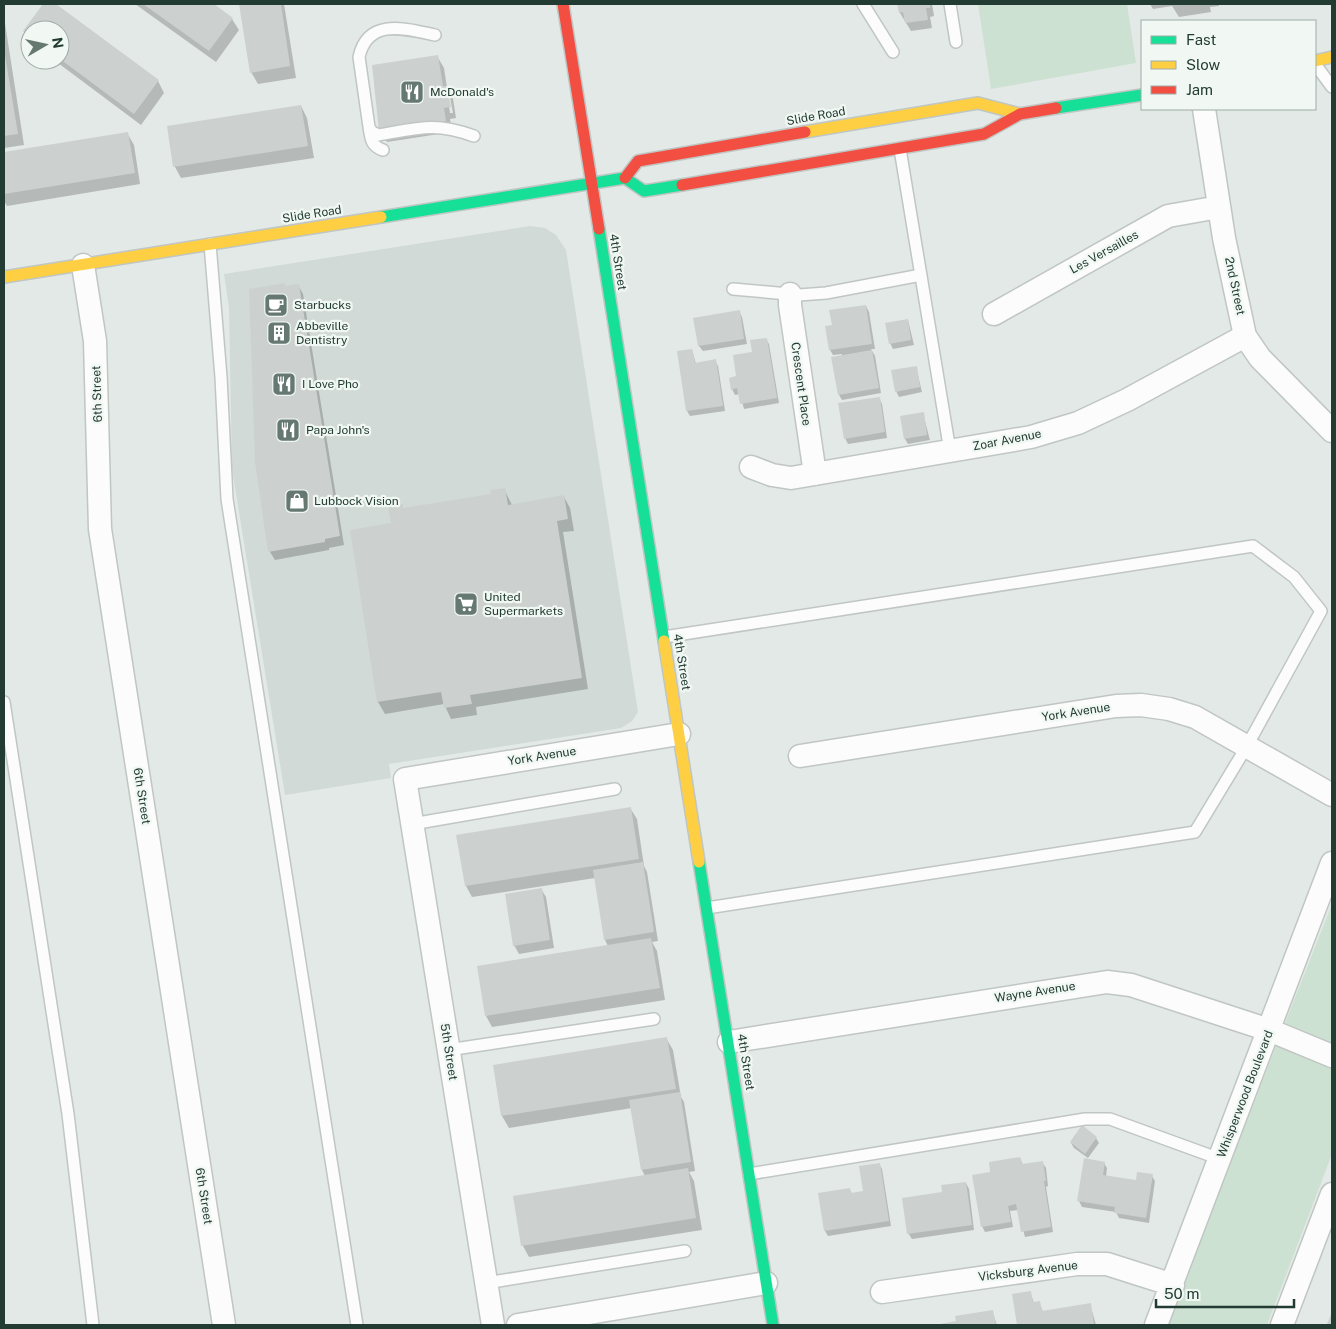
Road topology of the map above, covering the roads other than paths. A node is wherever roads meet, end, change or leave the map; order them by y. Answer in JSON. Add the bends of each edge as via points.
{"nodes":[{"id":1,"x":563,"y":4,"type":"edge"},
{"id":2,"x":863,"y":4,"type":"edge"},
{"id":3,"x":950,"y":4,"type":"edge"},
{"id":4,"x":435,"y":35,"type":"dead end"},
{"id":5,"x":956,"y":42,"type":"dead end"},
{"id":6,"x":893,"y":52,"type":"dead end"},
{"id":7,"x":1332,"y":57,"type":"edge"},
{"id":8,"x":1316,"y":62,"type":"edge"},
{"id":9,"x":1316,"y":64,"type":"edge"},
{"id":10,"x":1332,"y":88,"type":"edge"},
{"id":11,"x":1141,"y":95,"type":"edge"},
{"id":12,"x":1204,"y":110,"type":"edge"},
{"id":13,"x":1020,"y":114,"type":"junction"},
{"id":14,"x":369,"y":128,"type":"junction"},
{"id":15,"x":474,"y":136,"type":"dead end"},
{"id":16,"x":900,"y":149,"type":"junction"},
{"id":17,"x":383,"y":150,"type":"dead end"},
{"id":18,"x":625,"y":178,"type":"junction"},
{"id":19,"x":592,"y":184,"type":"junction"},
{"id":20,"x":1219,"y":206,"type":"junction"},
{"id":21,"x":210,"y":244,"type":"junction"},
{"id":22,"x":83,"y":264,"type":"junction"},
{"id":23,"x":921,"y":275,"type":"junction"},
{"id":24,"x":4,"y":277,"type":"edge"},
{"id":25,"x":732,"y":289,"type":"dead end"},
{"id":26,"x":790,"y":294,"type":"junction"},
{"id":27,"x":994,"y":314,"type":"dead end"},
{"id":28,"x":1246,"y":336,"type":"junction"},
{"id":29,"x":1332,"y":431,"type":"edge"},
{"id":30,"x":950,"y":451,"type":"junction"},
{"id":31,"x":751,"y":467,"type":"dead end"},
{"id":32,"x":815,"y":474,"type":"junction"},
{"id":33,"x":664,"y":637,"type":"junction"},
{"id":34,"x":4,"y":702,"type":"edge"},
{"id":35,"x":679,"y":734,"type":"junction"},
{"id":36,"x":1247,"y":746,"type":"junction"},
{"id":37,"x":800,"y":756,"type":"dead end"},
{"id":38,"x":405,"y":779,"type":"joint"},
{"id":39,"x":615,"y":788,"type":"dead end"},
{"id":40,"x":1332,"y":794,"type":"edge"},
{"id":41,"x":412,"y":824,"type":"junction"},
{"id":42,"x":1332,"y":863,"type":"edge"},
{"id":43,"x":706,"y":908,"type":"junction"},
{"id":44,"x":654,"y":1019,"type":"dead end"},
{"id":45,"x":1269,"y":1030,"type":"junction"},
{"id":46,"x":729,"y":1042,"type":"junction"},
{"id":47,"x":448,"y":1050,"type":"junction"},
{"id":48,"x":1332,"y":1056,"type":"edge"},
{"id":49,"x":1220,"y":1159,"type":"junction"},
{"id":50,"x":749,"y":1174,"type":"junction"},
{"id":51,"x":1332,"y":1194,"type":"edge"},
{"id":52,"x":685,"y":1251,"type":"dead end"},
{"id":53,"x":486,"y":1283,"type":"junction"},
{"id":54,"x":766,"y":1283,"type":"junction"},
{"id":55,"x":1173,"y":1286,"type":"junction"},
{"id":56,"x":882,"y":1292,"type":"dead end"},
{"id":57,"x":93,"y":1325,"type":"edge"},
{"id":58,"x":224,"y":1325,"type":"edge"},
{"id":59,"x":357,"y":1325,"type":"edge"},
{"id":60,"x":493,"y":1325,"type":"edge"},
{"id":61,"x":518,"y":1325,"type":"edge"},
{"id":62,"x":773,"y":1325,"type":"edge"},
{"id":63,"x":1156,"y":1325,"type":"edge"},
{"id":64,"x":1282,"y":1325,"type":"edge"}],
"edges":[{"from":1,"to":19,"type":"main road","name":"4th Street"},
{"from":2,"to":6,"type":"lane"},
{"from":3,"to":5,"type":"lane"},
{"from":4,"to":14,"type":"lane","via":[[392,28],[379,30],[367,38],[359,57]]},
{"from":7,"to":8,"type":"main road"},
{"from":9,"to":10,"type":"lane"},
{"from":11,"to":13,"type":"main road","name":"Slide Road"},
{"from":12,"to":20,"type":"street","name":"2nd Street"},
{"from":13,"to":16,"type":"main road","name":"Slide Road","via":[[984,134]]},
{"from":13,"to":18,"type":"main road","name":"Slide Road","via":[[978,103],[638,161]]},
{"from":14,"to":15,"type":"lane","via":[[379,135],[438,127]]},
{"from":14,"to":17,"type":"lane","via":[[371,141]]},
{"from":16,"to":18,"type":"main road","name":"Slide Road","via":[[644,190]]},
{"from":16,"to":23,"type":"lane"},
{"from":18,"to":19,"type":"main road","name":"Slide Road"},
{"from":19,"to":21,"type":"main road","name":"Slide Road"},
{"from":19,"to":33,"type":"main road","name":"4th Street"},
{"from":20,"to":27,"type":"street","name":"Les Versailles","via":[[1168,216]]},
{"from":20,"to":28,"type":"street","name":"2nd Street"},
{"from":21,"to":22,"type":"main road","name":"Slide Road"},
{"from":21,"to":59,"type":"lane","via":[[227,499]]},
{"from":22,"to":24,"type":"main road","name":"Slide Road"},
{"from":22,"to":58,"type":"street","name":"6th Street","via":[[95,341],[100,529]]},
{"from":23,"to":26,"type":"lane","via":[[826,293]]},
{"from":23,"to":30,"type":"lane"},
{"from":25,"to":26,"type":"lane"},
{"from":26,"to":32,"type":"street","name":"Crescent Place"},
{"from":28,"to":29,"type":"street","name":"2nd Street","via":[[1260,358]]},
{"from":28,"to":30,"type":"street","name":"Zoar Avenue","via":[[1078,423],[1031,437]]},
{"from":30,"to":32,"type":"street","name":"Zoar Avenue"},
{"from":31,"to":32,"type":"street","name":"Zoar Avenue","via":[[791,478]]},
{"from":33,"to":35,"type":"main road","name":"4th Street"},
{"from":33,"to":36,"type":"lane","via":[[1253,546],[1294,577],[1321,611]]},
{"from":34,"to":57,"type":"lane","via":[[68,1114]]},
{"from":35,"to":38,"type":"street","name":"York Avenue"},
{"from":35,"to":43,"type":"main road","name":"4th Street"},
{"from":36,"to":37,"type":"street","name":"York Avenue","via":[[1195,717],[1140,705],[1116,706]]},
{"from":36,"to":40,"type":"street","name":"York Avenue"},
{"from":36,"to":43,"type":"lane","via":[[1195,832]]},
{"from":38,"to":41,"type":"street","name":"5th Street"},
{"from":39,"to":41,"type":"lane"},
{"from":41,"to":47,"type":"street","name":"5th Street"},
{"from":42,"to":45,"type":"street","name":"Whisperwood Boulevard"},
{"from":43,"to":46,"type":"main road","name":"4th Street"},
{"from":44,"to":47,"type":"lane"},
{"from":45,"to":46,"type":"street","name":"Wayne Avenue","via":[[1131,985],[1108,982]]},
{"from":45,"to":48,"type":"street","name":"Wayne Avenue"},
{"from":45,"to":49,"type":"street","name":"Whisperwood Boulevard"},
{"from":46,"to":50,"type":"main road","name":"4th Street"},
{"from":47,"to":53,"type":"street","name":"5th Street"},
{"from":49,"to":50,"type":"lane","via":[[1110,1119],[1084,1119]]},
{"from":49,"to":55,"type":"street","name":"Whisperwood Boulevard"},
{"from":50,"to":54,"type":"main road","name":"4th Street"},
{"from":51,"to":64,"type":"street"},
{"from":52,"to":53,"type":"lane"},
{"from":53,"to":60,"type":"street","name":"5th Street"},
{"from":54,"to":61,"type":"street"},
{"from":54,"to":62,"type":"main road","name":"4th Street"},
{"from":55,"to":56,"type":"street","name":"Vicksburg Avenue","via":[[1107,1264],[1077,1264]]},
{"from":55,"to":63,"type":"street","name":"Whisperwood Boulevard"}]}
